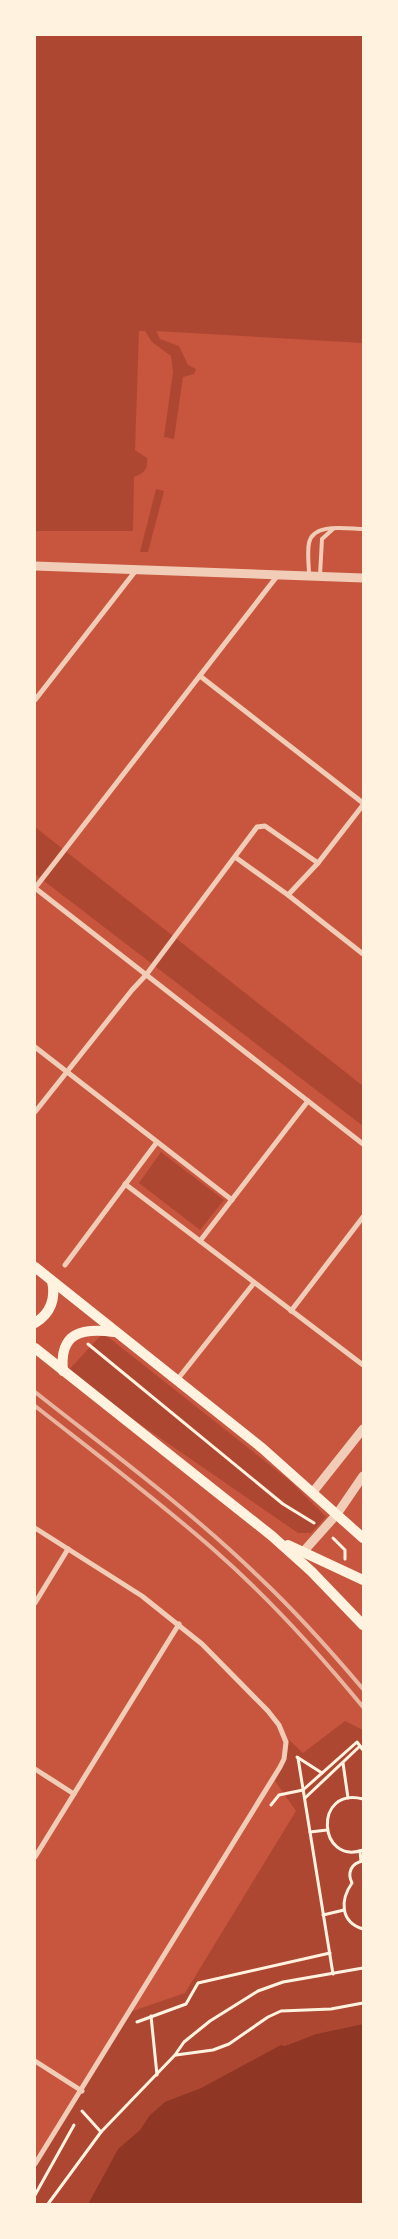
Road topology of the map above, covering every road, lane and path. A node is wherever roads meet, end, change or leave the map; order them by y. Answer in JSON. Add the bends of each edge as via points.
{"nodes":[{"id":1,"x":334,"y":528,"type":"junction"},
{"id":2,"x":363,"y":529,"type":"edge"},
{"id":3,"x":35,"y":566,"type":"edge"},
{"id":4,"x":137,"y":569,"type":"junction"},
{"id":5,"x":278,"y":574,"type":"junction"},
{"id":6,"x":309,"y":576,"type":"junction"},
{"id":7,"x":320,"y":576,"type":"junction"},
{"id":8,"x":363,"y":578,"type":"edge"},
{"id":9,"x":200,"y":676,"type":"junction"},
{"id":10,"x":35,"y":700,"type":"edge"},
{"id":11,"x":363,"y":804,"type":"edge"},
{"id":12,"x":235,"y":857,"type":"junction"},
{"id":13,"x":318,"y":863,"type":"junction"},
{"id":14,"x":35,"y":888,"type":"edge"},
{"id":15,"x":288,"y":896,"type":"junction"},
{"id":16,"x":363,"y":954,"type":"edge"},
{"id":17,"x":146,"y":975,"type":"junction"},
{"id":18,"x":35,"y":1046,"type":"edge"},
{"id":19,"x":67,"y":1072,"type":"junction"},
{"id":20,"x":308,"y":1101,"type":"junction"},
{"id":21,"x":35,"y":1112,"type":"edge"},
{"id":22,"x":157,"y":1142,"type":"junction"},
{"id":23,"x":363,"y":1144,"type":"edge"},
{"id":24,"x":125,"y":1184,"type":"junction"},
{"id":25,"x":232,"y":1200,"type":"junction"},
{"id":26,"x":363,"y":1217,"type":"edge"},
{"id":27,"x":200,"y":1241,"type":"junction"},
{"id":28,"x":65,"y":1265,"type":"dead end"},
{"id":29,"x":35,"y":1268,"type":"edge"},
{"id":30,"x":52,"y":1281,"type":"junction"},
{"id":31,"x":254,"y":1283,"type":"junction"},
{"id":32,"x":291,"y":1311,"type":"junction"},
{"id":33,"x":35,"y":1323,"type":"edge"},
{"id":34,"x":115,"y":1332,"type":"junction"},
{"id":35,"x":76,"y":1334,"type":"junction"},
{"id":36,"x":35,"y":1348,"type":"edge"},
{"id":37,"x":363,"y":1366,"type":"edge"},
{"id":38,"x":63,"y":1371,"type":"junction"},
{"id":39,"x":177,"y":1381,"type":"junction"},
{"id":40,"x":363,"y":1429,"type":"edge"},
{"id":41,"x":363,"y":1476,"type":"edge"},
{"id":42,"x":313,"y":1492,"type":"junction"},
{"id":43,"x":337,"y":1514,"type":"junction"},
{"id":44,"x":35,"y":1528,"type":"edge"},
{"id":45,"x":323,"y":1529,"type":"junction"},
{"id":46,"x":272,"y":1536,"type":"junction"},
{"id":47,"x":363,"y":1538,"type":"edge"},
{"id":48,"x":68,"y":1549,"type":"junction"},
{"id":49,"x":303,"y":1552,"type":"junction"},
{"id":50,"x":341,"y":1570,"type":"junction"},
{"id":51,"x":363,"y":1580,"type":"edge"},
{"id":52,"x":35,"y":1603,"type":"edge"},
{"id":53,"x":179,"y":1624,"type":"junction"},
{"id":54,"x":363,"y":1625,"type":"edge"},
{"id":55,"x":362,"y":1748,"type":"edge"},
{"id":56,"x":286,"y":1750,"type":"junction"},
{"id":57,"x":341,"y":1756,"type":"dead end"},
{"id":58,"x":298,"y":1758,"type":"junction"},
{"id":59,"x":343,"y":1763,"type":"junction"},
{"id":60,"x":35,"y":1769,"type":"edge"},
{"id":61,"x":322,"y":1773,"type":"dead end"},
{"id":62,"x":74,"y":1794,"type":"junction"},
{"id":63,"x":348,"y":1798,"type":"junction"},
{"id":64,"x":305,"y":1799,"type":"junction"},
{"id":65,"x":363,"y":1799,"type":"edge"},
{"id":66,"x":327,"y":1830,"type":"junction"},
{"id":67,"x":310,"y":1832,"type":"junction"},
{"id":68,"x":361,"y":1851,"type":"edge"},
{"id":69,"x":35,"y":1856,"type":"edge"},
{"id":70,"x":362,"y":1861,"type":"edge"},
{"id":71,"x":344,"y":1910,"type":"junction"},
{"id":72,"x":323,"y":1915,"type":"junction"},
{"id":73,"x":363,"y":1929,"type":"edge"},
{"id":74,"x":330,"y":1953,"type":"junction"},
{"id":75,"x":363,"y":1968,"type":"edge"},
{"id":76,"x":333,"y":1974,"type":"junction"},
{"id":77,"x":363,"y":2003,"type":"edge"},
{"id":78,"x":151,"y":2016,"type":"junction"},
{"id":79,"x":132,"y":2029,"type":"dead end"},
{"id":80,"x":175,"y":2055,"type":"junction"},
{"id":81,"x":35,"y":2062,"type":"edge"},
{"id":82,"x":157,"y":2074,"type":"junction"},
{"id":83,"x":82,"y":2090,"type":"junction"},
{"id":84,"x":87,"y":2103,"type":"dead end"},
{"id":85,"x":82,"y":2111,"type":"junction"},
{"id":86,"x":101,"y":2132,"type":"junction"},
{"id":87,"x":35,"y":2164,"type":"edge"},
{"id":88,"x":35,"y":2195,"type":"edge"},
{"id":89,"x":48,"y":2204,"type":"edge"}],
"edges":[{"from":1,"to":2,"type":"lane"},
{"from":1,"to":6,"type":"lane","via":[[312,536],[309,542]]},
{"from":1,"to":7,"type":"lane","via":[[322,539]]},
{"from":3,"to":4,"type":"street"},
{"from":4,"to":5,"type":"street"},
{"from":4,"to":10,"type":"street"},
{"from":5,"to":6,"type":"street"},
{"from":5,"to":9,"type":"street"},
{"from":6,"to":7,"type":"street"},
{"from":7,"to":8,"type":"street"},
{"from":9,"to":11,"type":"street"},
{"from":9,"to":14,"type":"street"},
{"from":11,"to":13,"type":"street"},
{"from":12,"to":13,"type":"street","via":[[257,827],[265,826]]},
{"from":12,"to":15,"type":"street"},
{"from":12,"to":17,"type":"street"},
{"from":13,"to":15,"type":"street"},
{"from":14,"to":17,"type":"street"},
{"from":15,"to":16,"type":"street"},
{"from":17,"to":19,"type":"street"},
{"from":17,"to":20,"type":"street"},
{"from":18,"to":19,"type":"street"},
{"from":19,"to":21,"type":"street"},
{"from":19,"to":22,"type":"street"},
{"from":20,"to":23,"type":"street"},
{"from":20,"to":25,"type":"street"},
{"from":22,"to":24,"type":"street"},
{"from":22,"to":25,"type":"street"},
{"from":24,"to":27,"type":"street"},
{"from":24,"to":28,"type":"street"},
{"from":25,"to":27,"type":"street"},
{"from":26,"to":32,"type":"street"},
{"from":27,"to":31,"type":"street"},
{"from":29,"to":30,"type":"main road"},
{"from":30,"to":33,"type":"main road","via":[[52,1305]]},
{"from":30,"to":34,"type":"main road"},
{"from":31,"to":32,"type":"street"},
{"from":31,"to":39,"type":"street"},
{"from":32,"to":37,"type":"street"},
{"from":34,"to":35,"type":"main road","via":[[88,1330]]},
{"from":34,"to":39,"type":"main road"},
{"from":35,"to":38,"type":"main road","via":[[66,1345]]},
{"from":35,"to":45,"type":"path","via":[[283,1504]]},
{"from":36,"to":38,"type":"main road"},
{"from":38,"to":46,"type":"main road"},
{"from":39,"to":42,"type":"main road"},
{"from":40,"to":42,"type":"street"},
{"from":41,"to":43,"type":"street"},
{"from":42,"to":43,"type":"main road"},
{"from":43,"to":45,"type":"street"},
{"from":43,"to":47,"type":"main road"},
{"from":44,"to":48,"type":"street"},
{"from":45,"to":49,"type":"street"},
{"from":45,"to":50,"type":"path","via":[[345,1550]]},
{"from":46,"to":49,"type":"main road"},
{"from":46,"to":54,"type":"main road","via":[[312,1571]]},
{"from":48,"to":52,"type":"street"},
{"from":48,"to":53,"type":"street"},
{"from":49,"to":50,"type":"main road"},
{"from":50,"to":51,"type":"main road"},
{"from":53,"to":56,"type":"street","via":[[268,1711],[284,1735]]},
{"from":53,"to":62,"type":"street"},
{"from":55,"to":57,"type":"path","via":[[357,1742]]},
{"from":55,"to":59,"type":"path"},
{"from":56,"to":58,"type":"path"},
{"from":56,"to":83,"type":"street","via":[[280,1767]]},
{"from":58,"to":61,"type":"path"},
{"from":58,"to":64,"type":"path"},
{"from":59,"to":63,"type":"path"},
{"from":59,"to":64,"type":"path"},
{"from":60,"to":62,"type":"street"},
{"from":62,"to":69,"type":"street"},
{"from":63,"to":65,"type":"path"},
{"from":63,"to":66,"type":"path","via":[[330,1810]]},
{"from":64,"to":67,"type":"path"},
{"from":66,"to":67,"type":"path"},
{"from":66,"to":68,"type":"path","via":[[331,1841],[341,1849]]},
{"from":67,"to":72,"type":"path"},
{"from":68,"to":70,"type":"path"},
{"from":70,"to":71,"type":"path","via":[[350,1870],[352,1883],[345,1894]]},
{"from":71,"to":72,"type":"path"},
{"from":71,"to":73,"type":"path","via":[[350,1922]]},
{"from":72,"to":74,"type":"path"},
{"from":74,"to":76,"type":"path"},
{"from":74,"to":78,"type":"path","via":[[198,1983],[186,2004]]},
{"from":75,"to":76,"type":"path"},
{"from":76,"to":80,"type":"path","via":[[283,1982],[258,1991],[210,2021],[184,2042]]},
{"from":77,"to":80,"type":"path","via":[[331,2009],[281,2011],[229,2044],[213,2050]]},
{"from":78,"to":79,"type":"path","via":[[138,2020]]},
{"from":78,"to":82,"type":"path"},
{"from":80,"to":82,"type":"path"},
{"from":81,"to":83,"type":"street"},
{"from":82,"to":86,"type":"path"},
{"from":83,"to":87,"type":"street"},
{"from":84,"to":85,"type":"path"},
{"from":85,"to":86,"type":"path"},
{"from":85,"to":88,"type":"path"},
{"from":86,"to":89,"type":"path"}]}
